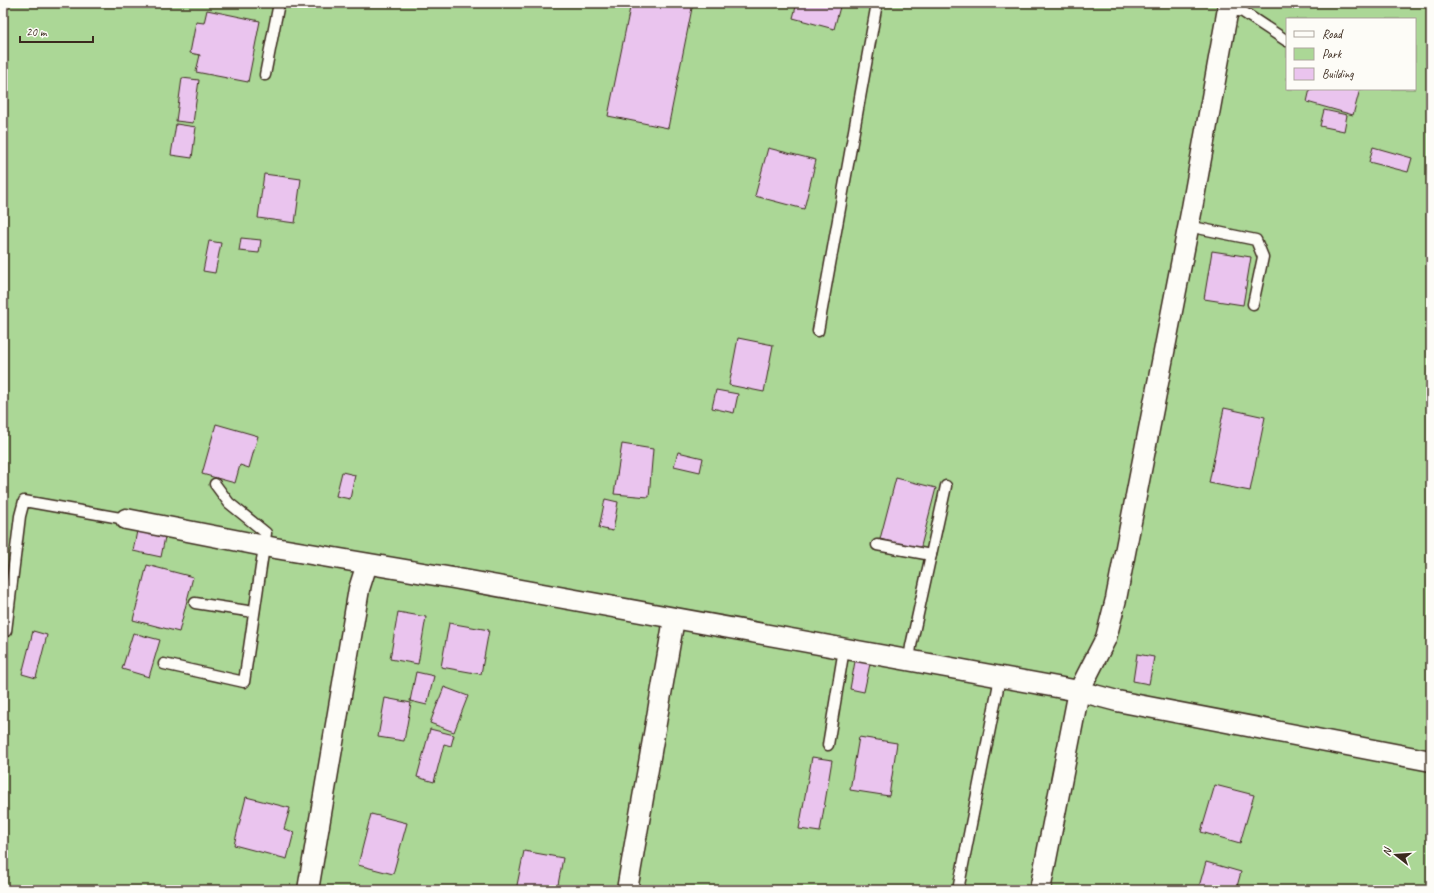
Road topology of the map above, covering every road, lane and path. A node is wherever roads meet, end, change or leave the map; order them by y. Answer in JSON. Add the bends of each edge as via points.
{"nodes":[{"id":1,"x":279,"y":3,"type":"edge"},
{"id":2,"x":878,"y":3,"type":"edge"},
{"id":3,"x":1229,"y":6,"type":"edge"},
{"id":4,"x":1286,"y":40,"type":"edge"},
{"id":5,"x":265,"y":75,"type":"dead end"},
{"id":6,"x":1188,"y":226,"type":"junction"},
{"id":7,"x":1253,"y":304,"type":"dead end"},
{"id":8,"x":818,"y":331,"type":"dead end"},
{"id":9,"x":215,"y":484,"type":"dead end"},
{"id":10,"x":946,"y":486,"type":"dead end"},
{"id":11,"x":126,"y":519,"type":"joint"},
{"id":12,"x":877,"y":545,"type":"dead end"},
{"id":13,"x":265,"y":546,"type":"junction"},
{"id":14,"x":931,"y":555,"type":"junction"},
{"id":15,"x":367,"y":564,"type":"junction"},
{"id":16,"x":195,"y":603,"type":"dead end"},
{"id":17,"x":254,"y":612,"type":"junction"},
{"id":18,"x":674,"y":619,"type":"junction"},
{"id":19,"x":6,"y":631,"type":"dead end"},
{"id":20,"x":844,"y":649,"type":"junction"},
{"id":21,"x":909,"y":661,"type":"junction"},
{"id":22,"x":164,"y":664,"type":"dead end"},
{"id":23,"x":999,"y":677,"type":"junction"},
{"id":24,"x":1079,"y":691,"type":"junction"},
{"id":25,"x":828,"y":745,"type":"dead end"},
{"id":26,"x":1431,"y":761,"type":"edge"},
{"id":27,"x":308,"y":890,"type":"edge"},
{"id":28,"x":627,"y":890,"type":"edge"},
{"id":29,"x":958,"y":890,"type":"edge"},
{"id":30,"x":1040,"y":890,"type":"edge"}],
"edges":[{"from":1,"to":5,"type":"lane"},
{"from":2,"to":8,"type":"lane"},
{"from":3,"to":4,"type":"lane","via":[[1243,12]]},
{"from":3,"to":6,"type":"street"},
{"from":6,"to":7,"type":"lane","via":[[1256,240],[1263,256]]},
{"from":6,"to":24,"type":"street","via":[[1116,599],[1106,638]]},
{"from":9,"to":13,"type":"lane","via":[[229,504],[266,533]]},
{"from":10,"to":14,"type":"lane"},
{"from":11,"to":13,"type":"street"},
{"from":11,"to":19,"type":"lane","via":[[24,501]]},
{"from":12,"to":14,"type":"lane"},
{"from":13,"to":15,"type":"street"},
{"from":13,"to":17,"type":"lane"},
{"from":14,"to":21,"type":"lane"},
{"from":15,"to":18,"type":"street"},
{"from":15,"to":27,"type":"street","via":[[359,589]]},
{"from":16,"to":17,"type":"lane"},
{"from":17,"to":22,"type":"lane","via":[[244,682]]},
{"from":18,"to":20,"type":"street"},
{"from":18,"to":28,"type":"street"},
{"from":20,"to":21,"type":"street"},
{"from":20,"to":25,"type":"lane"},
{"from":21,"to":23,"type":"street"},
{"from":23,"to":24,"type":"street"},
{"from":23,"to":29,"type":"lane"},
{"from":24,"to":26,"type":"street","via":[[1117,701]]},
{"from":24,"to":30,"type":"street"}]}
